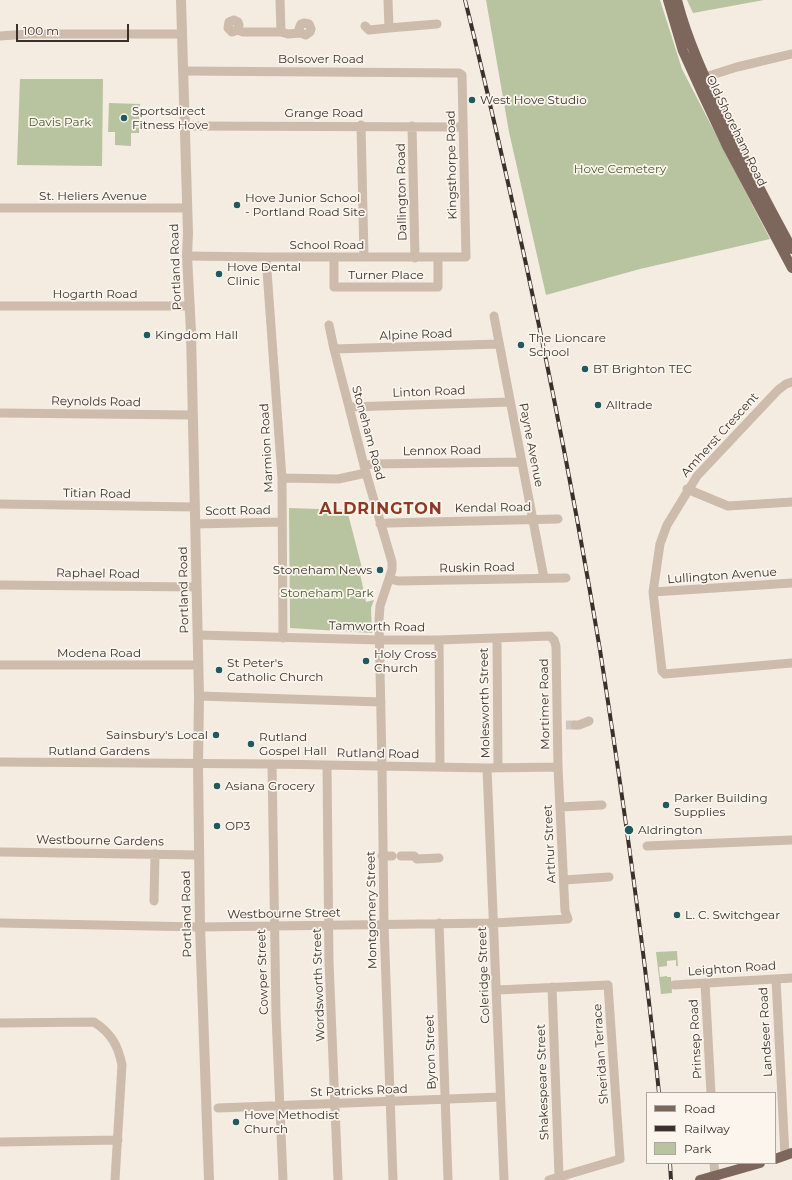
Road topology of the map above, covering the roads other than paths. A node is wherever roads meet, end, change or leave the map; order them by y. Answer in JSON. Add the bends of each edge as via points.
{"nodes":[{"id":1,"x":181,"y":0,"type":"edge"},
{"id":2,"x":280,"y":0,"type":"edge"},
{"id":3,"x":388,"y":0,"type":"edge"},
{"id":4,"x":668,"y":0,"type":"edge"},
{"id":5,"x":677,"y":0,"type":"edge"},
{"id":6,"x":437,"y":24,"type":"dead end"},
{"id":7,"x":365,"y":26,"type":"dead end"},
{"id":8,"x":389,"y":28,"type":"junction"},
{"id":9,"x":238,"y":30,"type":"dead end"},
{"id":10,"x":281,"y":32,"type":"junction"},
{"id":11,"x":301,"y":33,"type":"dead end"},
{"id":12,"x":182,"y":34,"type":"junction"},
{"id":13,"x":0,"y":36,"type":"edge"},
{"id":14,"x":792,"y":54,"type":"edge"},
{"id":15,"x":183,"y":71,"type":"junction"},
{"id":16,"x":459,"y":72,"type":"joint"},
{"id":17,"x":700,"y":78,"type":"junction"},
{"id":18,"x":361,"y":125,"type":"junction"},
{"id":19,"x":185,"y":126,"type":"junction"},
{"id":20,"x":412,"y":126,"type":"junction"},
{"id":21,"x":463,"y":127,"type":"junction"},
{"id":22,"x":0,"y":208,"type":"edge"},
{"id":23,"x":187,"y":208,"type":"junction"},
{"id":24,"x":792,"y":249,"type":"edge"},
{"id":25,"x":187,"y":256,"type":"junction"},
{"id":26,"x":266,"y":257,"type":"junction"},
{"id":27,"x":364,"y":257,"type":"junction"},
{"id":28,"x":466,"y":257,"type":"joint"},
{"id":29,"x":334,"y":258,"type":"junction"},
{"id":30,"x":415,"y":258,"type":"junction"},
{"id":31,"x":438,"y":258,"type":"junction"},
{"id":32,"x":792,"y":268,"type":"edge"},
{"id":33,"x":0,"y":306,"type":"edge"},
{"id":34,"x":190,"y":306,"type":"junction"},
{"id":35,"x":494,"y":316,"type":"dead end"},
{"id":36,"x":329,"y":325,"type":"dead end"},
{"id":37,"x":500,"y":344,"type":"junction"},
{"id":38,"x":334,"y":349,"type":"junction"},
{"id":39,"x":792,"y":382,"type":"edge"},
{"id":40,"x":510,"y":402,"type":"junction"},
{"id":41,"x":349,"y":407,"type":"junction"},
{"id":42,"x":0,"y":413,"type":"edge"},
{"id":43,"x":192,"y":415,"type":"junction"},
{"id":44,"x":521,"y":462,"type":"junction"},
{"id":45,"x":365,"y":469,"type":"junction"},
{"id":46,"x":282,"y":478,"type":"junction"},
{"id":47,"x":687,"y":490,"type":"junction"},
{"id":48,"x":792,"y":502,"type":"edge"},
{"id":49,"x":0,"y":504,"type":"edge"},
{"id":50,"x":194,"y":508,"type":"junction"},
{"id":51,"x":533,"y":519,"type":"junction"},
{"id":52,"x":558,"y":519,"type":"dead end"},
{"id":53,"x":282,"y":522,"type":"junction"},
{"id":54,"x":195,"y":524,"type":"junction"},
{"id":55,"x":380,"y":524,"type":"junction"},
{"id":56,"x":544,"y":578,"type":"junction"},
{"id":57,"x":566,"y":578,"type":"dead end"},
{"id":58,"x":390,"y":579,"type":"junction"},
{"id":59,"x":792,"y":583,"type":"edge"},
{"id":60,"x":0,"y":584,"type":"edge"},
{"id":61,"x":196,"y":587,"type":"junction"},
{"id":62,"x":654,"y":592,"type":"junction"},
{"id":63,"x":198,"y":635,"type":"junction"},
{"id":64,"x":283,"y":638,"type":"junction"},
{"id":65,"x":497,"y":638,"type":"junction"},
{"id":66,"x":380,"y":640,"type":"junction"},
{"id":67,"x":439,"y":640,"type":"junction"},
{"id":68,"x":554,"y":640,"type":"joint"},
{"id":69,"x":792,"y":663,"type":"edge"},
{"id":70,"x":0,"y":665,"type":"edge"},
{"id":71,"x":198,"y":665,"type":"junction"},
{"id":72,"x":199,"y":696,"type":"junction"},
{"id":73,"x":381,"y":702,"type":"junction"},
{"id":74,"x":589,"y":721,"type":"dead end"},
{"id":75,"x":566,"y":725,"type":"junction"},
{"id":76,"x":0,"y":762,"type":"edge"},
{"id":77,"x":198,"y":764,"type":"junction"},
{"id":78,"x":272,"y":764,"type":"junction"},
{"id":79,"x":327,"y":766,"type":"junction"},
{"id":80,"x":382,"y":766,"type":"junction"},
{"id":81,"x":440,"y":768,"type":"junction"},
{"id":82,"x":487,"y":768,"type":"junction"},
{"id":83,"x":498,"y":768,"type":"junction"},
{"id":84,"x":558,"y":768,"type":"junction"},
{"id":85,"x":602,"y":806,"type":"dead end"},
{"id":86,"x":560,"y":807,"type":"junction"},
{"id":87,"x":792,"y":840,"type":"edge"},
{"id":88,"x":647,"y":846,"type":"dead end"},
{"id":89,"x":0,"y":852,"type":"edge"},
{"id":90,"x":155,"y":854,"type":"junction"},
{"id":91,"x":199,"y":855,"type":"junction"},
{"id":92,"x":382,"y":856,"type":"junction"},
{"id":93,"x":439,"y":858,"type":"dead end"},
{"id":94,"x":609,"y":877,"type":"dead end"},
{"id":95,"x":564,"y":880,"type":"junction"},
{"id":96,"x":154,"y":901,"type":"dead end"},
{"id":97,"x":568,"y":920,"type":"joint"},
{"id":98,"x":0,"y":923,"type":"edge"},
{"id":99,"x":439,"y":923,"type":"junction"},
{"id":100,"x":494,"y":923,"type":"junction"},
{"id":101,"x":384,"y":924,"type":"junction"},
{"id":102,"x":329,"y":925,"type":"junction"},
{"id":103,"x":274,"y":926,"type":"junction"},
{"id":104,"x":200,"y":927,"type":"junction"},
{"id":105,"x":792,"y":978,"type":"edge"},
{"id":106,"x":776,"y":979,"type":"junction"},
{"id":107,"x":705,"y":983,"type":"junction"},
{"id":108,"x":674,"y":985,"type":"dead end"},
{"id":109,"x":552,"y":988,"type":"junction"},
{"id":110,"x":497,"y":990,"type":"junction"},
{"id":111,"x":0,"y":1022,"type":"edge"},
{"id":112,"x":710,"y":1092,"type":"edge"},
{"id":113,"x":500,"y":1097,"type":"junction"},
{"id":114,"x":445,"y":1100,"type":"junction"},
{"id":115,"x":390,"y":1102,"type":"junction"},
{"id":116,"x":335,"y":1104,"type":"junction"},
{"id":117,"x":280,"y":1106,"type":"junction"},
{"id":118,"x":218,"y":1108,"type":"dead end"},
{"id":119,"x":118,"y":1140,"type":"junction"},
{"id":120,"x":0,"y":1142,"type":"edge"},
{"id":121,"x":784,"y":1156,"type":"edge"},
{"id":122,"x":714,"y":1164,"type":"edge"},
{"id":123,"x":757,"y":1164,"type":"edge"},
{"id":124,"x":559,"y":1176,"type":"junction"},
{"id":125,"x":715,"y":1176,"type":"junction"},
{"id":126,"x":115,"y":1180,"type":"edge"},
{"id":127,"x":210,"y":1180,"type":"edge"},
{"id":128,"x":283,"y":1180,"type":"edge"},
{"id":129,"x":338,"y":1180,"type":"edge"},
{"id":130,"x":393,"y":1180,"type":"edge"},
{"id":131,"x":448,"y":1180,"type":"edge"},
{"id":132,"x":504,"y":1180,"type":"edge"},
{"id":133,"x":549,"y":1180,"type":"edge"},
{"id":134,"x":700,"y":1180,"type":"edge"}],
"edges":[{"from":1,"to":12,"type":"street","name":"Portland Road"},
{"from":2,"to":10,"type":"street"},
{"from":3,"to":8,"type":"street"},
{"from":4,"to":17,"type":"main road","name":"Old Shoreham Road","via":[[683,51]]},
{"from":5,"to":17,"type":"main road","name":"Old Shoreham Road","via":[[696,57]]},
{"from":6,"to":8,"type":"street"},
{"from":7,"to":8,"type":"street","via":[[369,30]]},
{"from":9,"to":10,"type":"street"},
{"from":10,"to":11,"type":"street"},
{"from":12,"to":13,"type":"street"},
{"from":12,"to":15,"type":"street","name":"Portland Road"},
{"from":14,"to":17,"type":"street"},
{"from":15,"to":16,"type":"street","name":"Bolsover Road"},
{"from":15,"to":19,"type":"street","name":"Portland Road"},
{"from":16,"to":21,"type":"street","name":"Kingsthorpe Road","via":[[462,75]]},
{"from":17,"to":24,"type":"main road","name":"Old Shoreham Road"},
{"from":17,"to":32,"type":"main road","name":"Old Shoreham Road","via":[[732,154]]},
{"from":18,"to":19,"type":"street","name":"Grange Road"},
{"from":18,"to":20,"type":"street","name":"Grange Road"},
{"from":18,"to":27,"type":"street"},
{"from":19,"to":23,"type":"street","name":"Portland Road"},
{"from":20,"to":21,"type":"street","name":"Grange Road"},
{"from":20,"to":30,"type":"street","name":"Dallington Road"},
{"from":21,"to":28,"type":"street","name":"Kingsthorpe Road"},
{"from":22,"to":23,"type":"street","name":"St. Heliers Avenue"},
{"from":23,"to":25,"type":"street","name":"Portland Road"},
{"from":25,"to":26,"type":"street","name":"School Road"},
{"from":25,"to":34,"type":"street","name":"Portland Road"},
{"from":26,"to":29,"type":"street","name":"School Road"},
{"from":26,"to":46,"type":"street","name":"Marmion Road"},
{"from":27,"to":29,"type":"street","name":"School Road"},
{"from":27,"to":30,"type":"street","name":"School Road"},
{"from":28,"to":31,"type":"street","name":"School Road"},
{"from":29,"to":31,"type":"street","name":"Turner Place","via":[[334,287],[438,287]]},
{"from":30,"to":31,"type":"street","name":"School Road"},
{"from":33,"to":34,"type":"street","name":"Hogarth Road"},
{"from":34,"to":43,"type":"street","name":"Portland Road"},
{"from":35,"to":37,"type":"street","name":"Payne Avenue"},
{"from":36,"to":38,"type":"street","name":"Stoneham Road"},
{"from":37,"to":38,"type":"street","name":"Alpine Road"},
{"from":37,"to":40,"type":"street","name":"Payne Avenue"},
{"from":38,"to":41,"type":"street","name":"Stoneham Road"},
{"from":39,"to":47,"type":"street","name":"Amherst Crescent","via":[[778,390],[696,476]]},
{"from":40,"to":41,"type":"street","name":"Linton Road"},
{"from":40,"to":44,"type":"street","name":"Payne Avenue"},
{"from":41,"to":45,"type":"street","name":"Stoneham Road"},
{"from":42,"to":43,"type":"street","name":"Reynolds Road"},
{"from":43,"to":50,"type":"street","name":"Portland Road"},
{"from":44,"to":45,"type":"street","name":"Lennox Road","via":[[372,464]]},
{"from":44,"to":51,"type":"street","name":"Payne Avenue"},
{"from":45,"to":46,"type":"street","name":"Lennox Road","via":[[338,479]]},
{"from":45,"to":55,"type":"street","name":"Stoneham Road"},
{"from":46,"to":53,"type":"street","name":"Marmion Road"},
{"from":47,"to":48,"type":"street","via":[[728,506]]},
{"from":47,"to":62,"type":"street","name":"Amherst Crescent","via":[[667,525],[660,544]]},
{"from":49,"to":50,"type":"street","name":"Titian Road"},
{"from":50,"to":54,"type":"street","name":"Portland Road"},
{"from":51,"to":52,"type":"street","name":"Kendal Road"},
{"from":51,"to":55,"type":"street","name":"Kendal Road"},
{"from":51,"to":56,"type":"street","name":"Payne Avenue"},
{"from":53,"to":54,"type":"street","name":"Scott Road"},
{"from":53,"to":64,"type":"street","name":"Marmion Road"},
{"from":54,"to":61,"type":"street","name":"Portland Road"},
{"from":55,"to":58,"type":"street","name":"Stoneham Road","via":[[392,562]]},
{"from":56,"to":57,"type":"street","name":"Ruskin Road"},
{"from":56,"to":58,"type":"street","name":"Ruskin Road","via":[[398,581]]},
{"from":58,"to":66,"type":"street","name":"Stoneham Road","via":[[380,606]]},
{"from":59,"to":62,"type":"street","name":"Lullington Avenue"},
{"from":60,"to":61,"type":"street","name":"Raphael Road"},
{"from":61,"to":63,"type":"street","name":"Portland Road"},
{"from":62,"to":69,"type":"street","name":"Amherst Crescent","via":[[662,671],[665,674]]},
{"from":63,"to":64,"type":"street","name":"Tamworth Road"},
{"from":63,"to":71,"type":"street","name":"Portland Road"},
{"from":64,"to":66,"type":"street","name":"Tamworth Road"},
{"from":65,"to":67,"type":"street","name":"Tamworth Road"},
{"from":65,"to":68,"type":"street","name":"Tamworth Road","via":[[550,636]]},
{"from":65,"to":83,"type":"street","name":"Molesworth Street"},
{"from":66,"to":67,"type":"street","name":"Tamworth Road"},
{"from":66,"to":73,"type":"street","name":"Montgomery Street"},
{"from":67,"to":81,"type":"street"},
{"from":68,"to":75,"type":"street","name":"Mortimer Road"},
{"from":70,"to":71,"type":"street","name":"Modena Road"},
{"from":71,"to":72,"type":"street","name":"Portland Road"},
{"from":72,"to":73,"type":"street"},
{"from":72,"to":77,"type":"street","name":"Portland Road"},
{"from":73,"to":80,"type":"street","name":"Montgomery Street"},
{"from":74,"to":75,"type":"street","via":[[579,725]]},
{"from":75,"to":84,"type":"street","name":"Mortimer Road"},
{"from":76,"to":77,"type":"street","name":"Rutland Gardens"},
{"from":77,"to":78,"type":"street","name":"Rutland Road"},
{"from":77,"to":91,"type":"street","name":"Portland Road"},
{"from":78,"to":79,"type":"street","name":"Rutland Road"},
{"from":78,"to":103,"type":"street","name":"Cowper Street"},
{"from":79,"to":80,"type":"street","name":"Rutland Road"},
{"from":79,"to":102,"type":"street","name":"Wordsworth Street"},
{"from":80,"to":81,"type":"street","name":"Rutland Road"},
{"from":80,"to":92,"type":"street","name":"Montgomery Street"},
{"from":81,"to":82,"type":"street","name":"Rutland Road"},
{"from":82,"to":83,"type":"street","name":"Rutland Road"},
{"from":82,"to":100,"type":"street","name":"Coleridge Street"},
{"from":83,"to":84,"type":"street","name":"Rutland Road"},
{"from":84,"to":86,"type":"street","name":"Arthur Street"},
{"from":85,"to":86,"type":"street"},
{"from":86,"to":95,"type":"street","name":"Arthur Street"},
{"from":87,"to":88,"type":"street"},
{"from":89,"to":90,"type":"street","name":"Westbourne Gardens"},
{"from":90,"to":91,"type":"street","name":"Westbourne Gardens"},
{"from":90,"to":96,"type":"street"},
{"from":91,"to":104,"type":"street","name":"Portland Road"},
{"from":92,"to":93,"type":"street"},
{"from":92,"to":101,"type":"street","name":"Montgomery Street"},
{"from":94,"to":95,"type":"street"},
{"from":95,"to":97,"type":"street","name":"Arthur Street","via":[[565,911]]},
{"from":97,"to":100,"type":"street","name":"Westbourne Street"},
{"from":98,"to":104,"type":"street","name":"Westbourne Street"},
{"from":99,"to":100,"type":"street","name":"Westbourne Street"},
{"from":99,"to":101,"type":"street","name":"Westbourne Street"},
{"from":99,"to":114,"type":"street","name":"Byron Street"},
{"from":100,"to":110,"type":"street","name":"Coleridge Street"},
{"from":101,"to":102,"type":"street","name":"Westbourne Street"},
{"from":101,"to":115,"type":"street","name":"Montgomery Street"},
{"from":102,"to":103,"type":"street","name":"Westbourne Street"},
{"from":102,"to":116,"type":"street","name":"Wordsworth Street"},
{"from":103,"to":104,"type":"street","name":"Westbourne Street"},
{"from":103,"to":117,"type":"street","name":"Cowper Street"},
{"from":104,"to":127,"type":"street","name":"Portland Road"},
{"from":105,"to":106,"type":"street","name":"Leighton Road"},
{"from":106,"to":107,"type":"street","name":"Leighton Road"},
{"from":106,"to":121,"type":"street","name":"Landseer Road"},
{"from":107,"to":108,"type":"street","name":"Leighton Road"},
{"from":107,"to":112,"type":"street","name":"Prinsep Road"},
{"from":109,"to":110,"type":"street","name":"Sheridan Terrace"},
{"from":109,"to":124,"type":"street","name":"Shakespeare Street"},
{"from":109,"to":124,"type":"street","name":"Sheridan Terrace","via":[[608,985],[620,1159]]},
{"from":110,"to":113,"type":"street","name":"Coleridge Street"},
{"from":111,"to":119,"type":"street","via":[[94,1022],[104,1029],[119,1050],[122,1064]]},
{"from":113,"to":114,"type":"street","name":"St Patricks Road"},
{"from":113,"to":132,"type":"street","name":"Coleridge Street"},
{"from":114,"to":115,"type":"street","name":"St Patricks Road"},
{"from":114,"to":131,"type":"street","name":"Byron Street"},
{"from":115,"to":116,"type":"street","name":"St Patricks Road"},
{"from":115,"to":130,"type":"street","name":"Montgomery Street"},
{"from":116,"to":117,"type":"street","name":"St Patricks Road"},
{"from":116,"to":129,"type":"street","name":"Wordsworth Street"},
{"from":117,"to":118,"type":"street","name":"St Patricks Road"},
{"from":117,"to":128,"type":"street","name":"Cowper Street"},
{"from":119,"to":120,"type":"street"},
{"from":119,"to":126,"type":"street"},
{"from":122,"to":125,"type":"street"},
{"from":123,"to":125,"type":"main road"},
{"from":124,"to":133,"type":"street","name":"Sheridan Terrace"},
{"from":125,"to":134,"type":"main road"}]}
